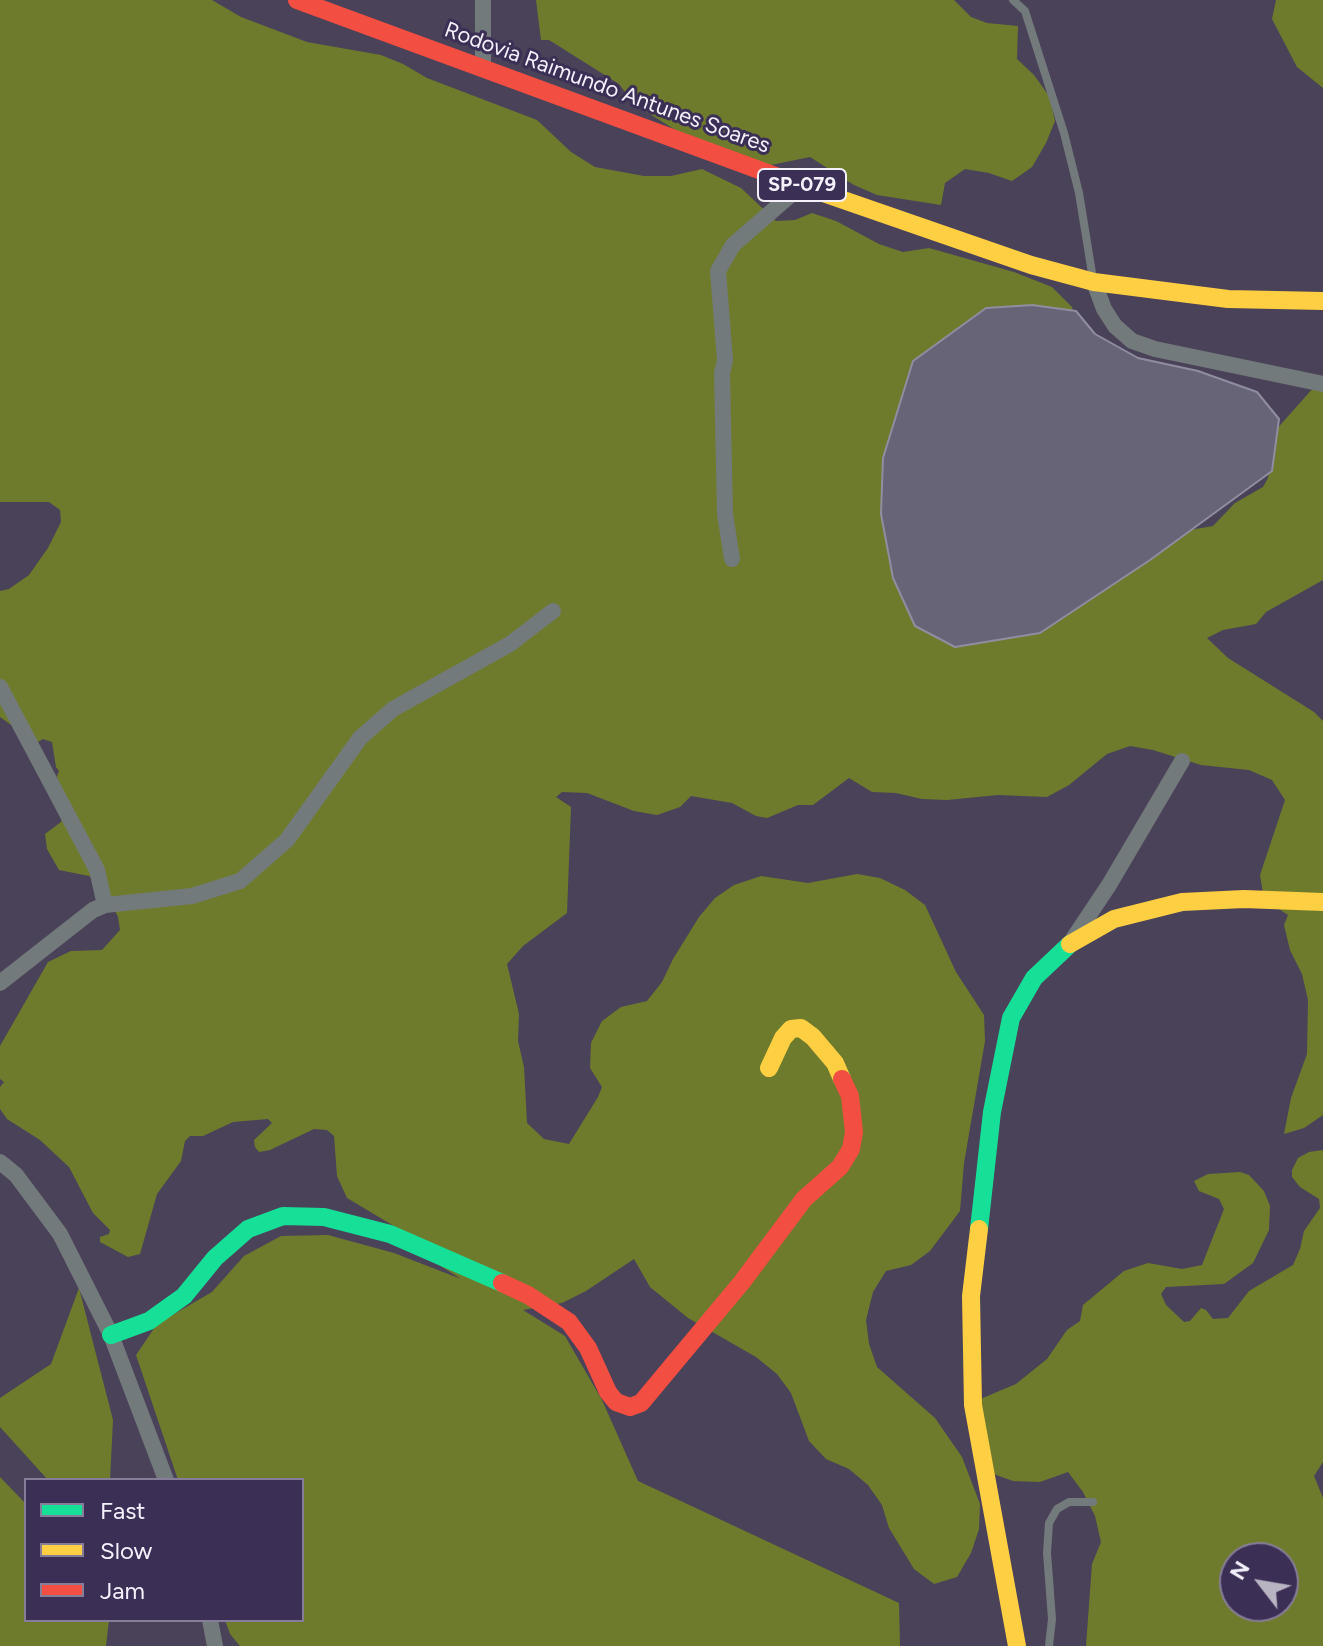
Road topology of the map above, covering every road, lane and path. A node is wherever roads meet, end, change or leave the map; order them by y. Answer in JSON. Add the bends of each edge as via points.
{"nodes":[{"id":1,"x":297,"y":0,"type":"edge"},
{"id":2,"x":483,"y":0,"type":"edge"},
{"id":3,"x":1013,"y":0,"type":"edge"},
{"id":4,"x":483,"y":68,"type":"junction"},
{"id":5,"x":802,"y":185,"type":"junction"},
{"id":6,"x":1094,"y":282,"type":"junction"},
{"id":7,"x":1323,"y":301,"type":"edge"},
{"id":8,"x":1323,"y":384,"type":"edge"},
{"id":9,"x":732,"y":559,"type":"dead end"},
{"id":10,"x":553,"y":611,"type":"dead end"},
{"id":11,"x":0,"y":687,"type":"edge"},
{"id":12,"x":1182,"y":761,"type":"dead end"},
{"id":13,"x":1323,"y":902,"type":"edge"},
{"id":14,"x":105,"y":905,"type":"junction"},
{"id":15,"x":1073,"y":941,"type":"junction"},
{"id":16,"x":0,"y":983,"type":"edge"},
{"id":17,"x":769,"y":1068,"type":"dead end"},
{"id":18,"x":0,"y":1162,"type":"edge"},
{"id":19,"x":111,"y":1335,"type":"junction"},
{"id":20,"x":165,"y":1478,"type":"edge"},
{"id":21,"x":1093,"y":1502,"type":"dead end"},
{"id":22,"x":210,"y":1622,"type":"edge"},
{"id":23,"x":215,"y":1646,"type":"edge"},
{"id":24,"x":1017,"y":1646,"type":"edge"},
{"id":25,"x":1049,"y":1646,"type":"edge"}],
"edges":[{"from":1,"to":4,"type":"main road","name":"Rodovia Raimundo Antunes Soares","number":"SP-079"},
{"from":2,"to":4,"type":"street"},
{"from":3,"to":6,"type":"lane","via":[[1025,11],[1064,133]]},
{"from":4,"to":5,"type":"main road","name":"Rodovia Raimundo Antunes Soares","number":"SP-079"},
{"from":5,"to":6,"type":"main road","name":"Rodovia Raimundo Antunes Soares","number":"SP-079"},
{"from":5,"to":9,"type":"street","via":[[733,245],[718,271],[725,360],[725,514]]},
{"from":6,"to":7,"type":"main road","name":"Rodovia Raimundo Antunes Soares","number":"SP-079","via":[[1228,299]]},
{"from":6,"to":8,"type":"street","via":[[1110,317],[1132,341]]},
{"from":10,"to":14,"type":"street","via":[[510,644],[393,709],[360,738],[287,840],[240,881],[192,896]]},
{"from":11,"to":14,"type":"street","via":[[97,870]]},
{"from":12,"to":15,"type":"street"},
{"from":13,"to":15,"type":"main road","via":[[1182,902],[1114,919]]},
{"from":14,"to":16,"type":"street"},
{"from":15,"to":24,"type":"main road","via":[[1034,978],[1011,1018],[992,1112],[971,1296],[973,1405]]},
{"from":17,"to":19,"type":"main road","via":[[791,1029],[801,1028],[813,1037],[835,1063],[850,1096],[851,1149],[840,1167],[804,1199],[641,1403],[630,1407],[616,1402],[569,1322],[528,1295],[390,1234],[324,1217],[283,1216],[248,1229],[184,1296],[149,1321]]},
{"from":18,"to":19,"type":"street","via":[[60,1234]]},
{"from":19,"to":20,"type":"street"},
{"from":21,"to":25,"type":"lane","via":[[1069,1502],[1049,1523]]},
{"from":22,"to":23,"type":"street"}]}
